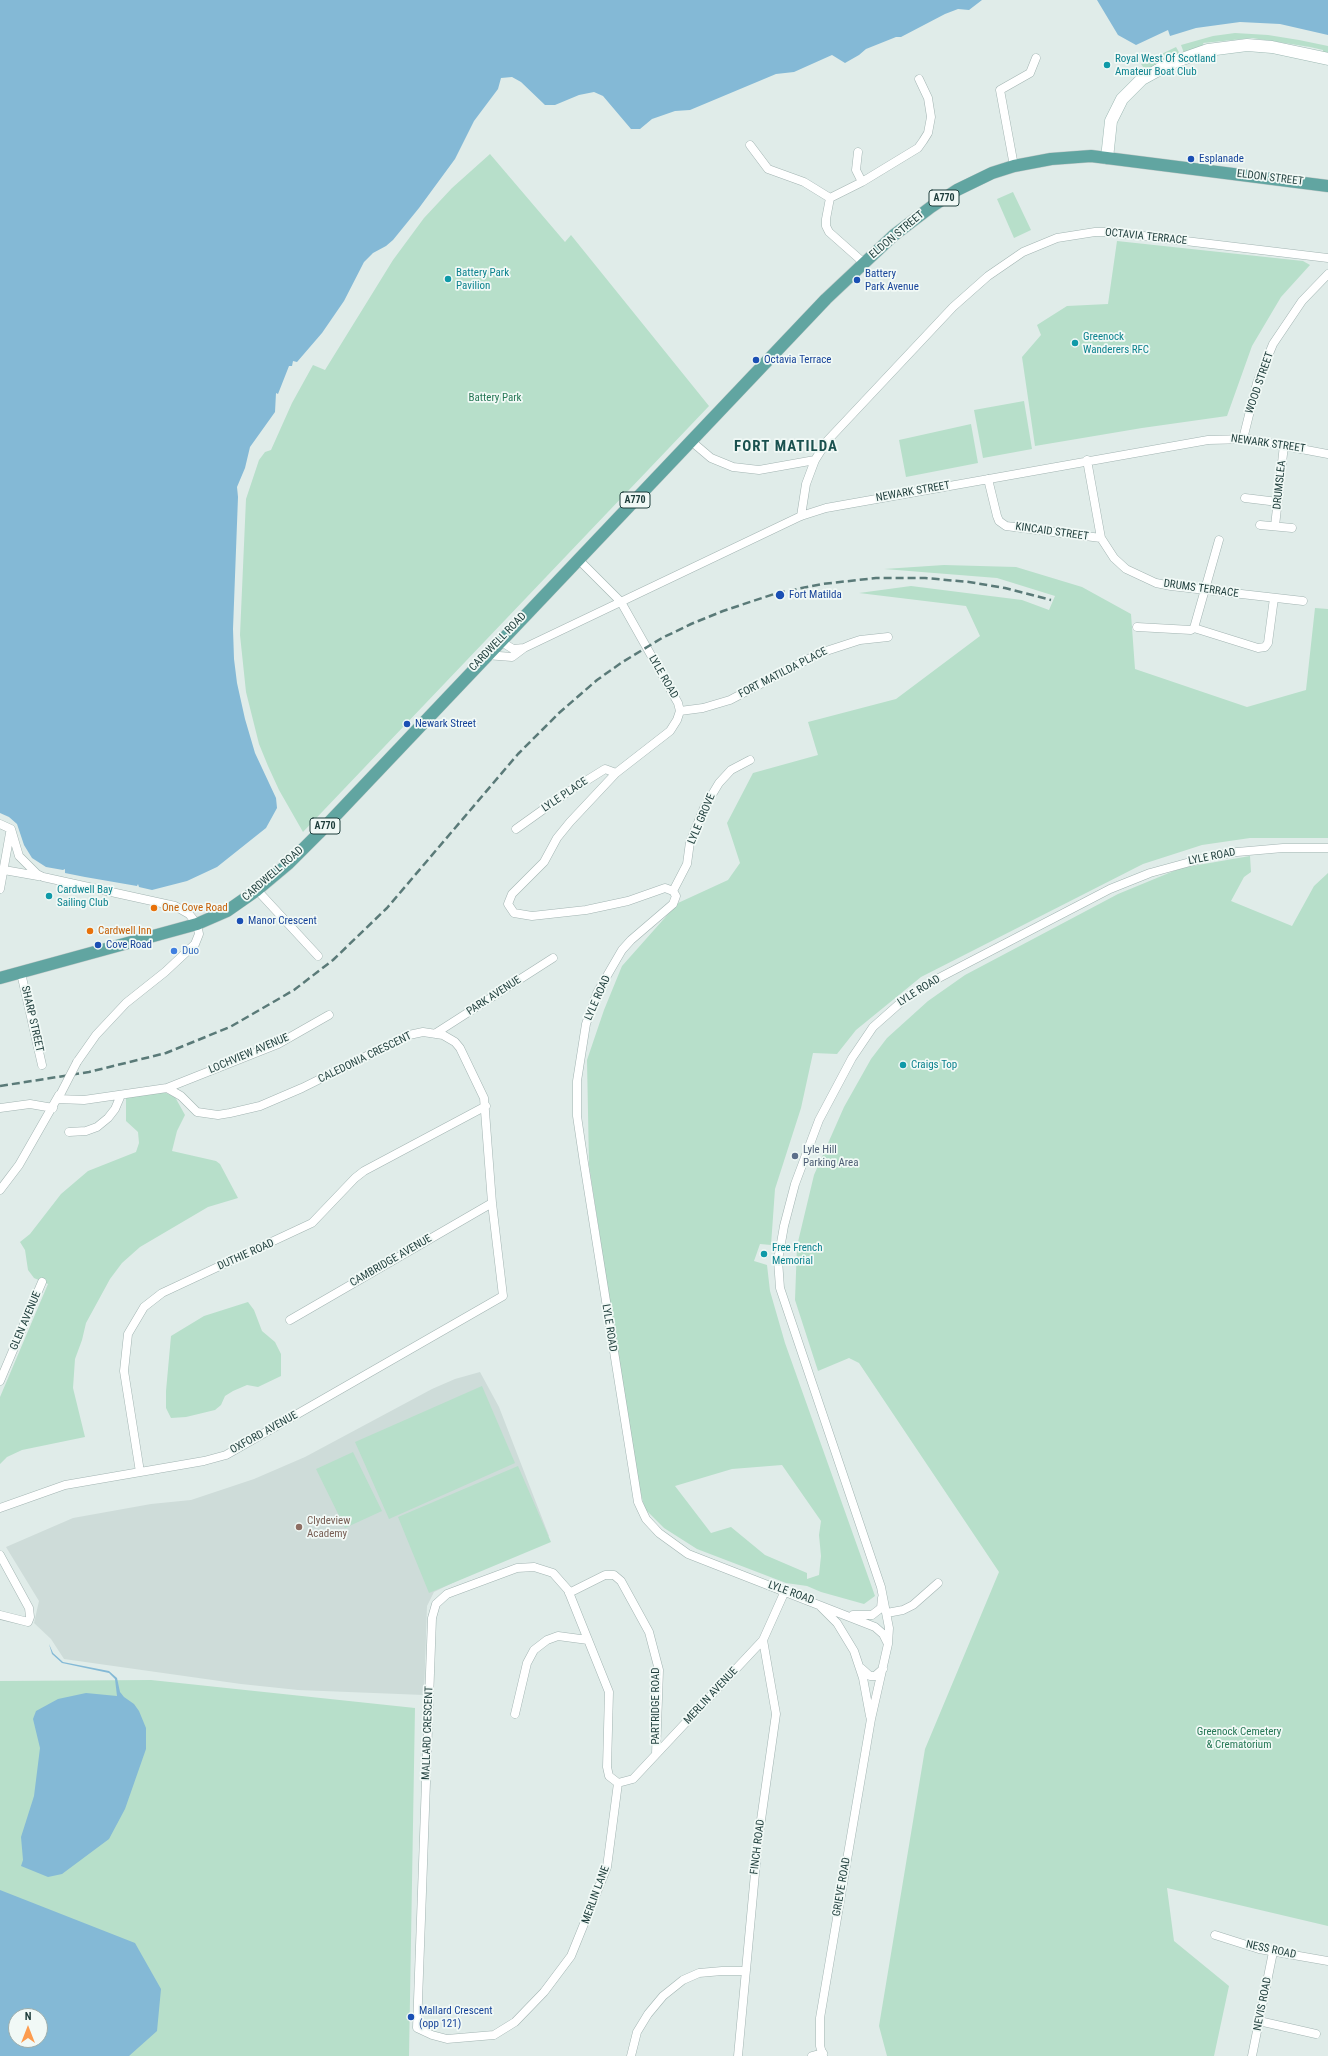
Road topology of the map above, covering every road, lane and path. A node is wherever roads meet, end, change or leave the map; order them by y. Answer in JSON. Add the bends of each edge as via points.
{"nodes":[{"id":1,"x":1036,"y":58,"type":"dead end"},
{"id":2,"x":1328,"y":59,"type":"edge"},
{"id":3,"x":919,"y":79,"type":"dead end"},
{"id":4,"x":750,"y":145,"type":"dead end"},
{"id":5,"x":858,"y":152,"type":"dead end"},
{"id":6,"x":1107,"y":158,"type":"junction"},
{"id":7,"x":1014,"y":166,"type":"junction"},
{"id":8,"x":862,"y":182,"type":"junction"},
{"id":9,"x":1328,"y":186,"type":"edge"},
{"id":10,"x":830,"y":198,"type":"junction"},
{"id":11,"x":1328,"y":258,"type":"edge"},
{"id":12,"x":864,"y":263,"type":"junction"},
{"id":13,"x":1328,"y":274,"type":"edge"},
{"id":14,"x":1243,"y":439,"type":"junction"},
{"id":15,"x":691,"y":441,"type":"junction"},
{"id":16,"x":1284,"y":444,"type":"junction"},
{"id":17,"x":1328,"y":454,"type":"edge"},
{"id":18,"x":815,"y":460,"type":"junction"},
{"id":19,"x":1087,"y":460,"type":"junction"},
{"id":20,"x":988,"y":479,"type":"junction"},
{"id":21,"x":1245,"y":498,"type":"dead end"},
{"id":22,"x":1278,"y":502,"type":"junction"},
{"id":23,"x":801,"y":516,"type":"junction"},
{"id":24,"x":1260,"y":525,"type":"dead end"},
{"id":25,"x":1275,"y":526,"type":"junction"},
{"id":26,"x":1292,"y":528,"type":"dead end"},
{"id":27,"x":1102,"y":538,"type":"junction"},
{"id":28,"x":1219,"y":540,"type":"dead end"},
{"id":29,"x":578,"y":559,"type":"junction"},
{"id":30,"x":1206,"y":591,"type":"junction"},
{"id":31,"x":1274,"y":598,"type":"junction"},
{"id":32,"x":1303,"y":601,"type":"dead end"},
{"id":33,"x":620,"y":602,"type":"junction"},
{"id":34,"x":1137,"y":626,"type":"dead end"},
{"id":35,"x":1194,"y":628,"type":"junction"},
{"id":36,"x":888,"y":637,"type":"dead end"},
{"id":37,"x":500,"y":640,"type":"junction"},
{"id":38,"x":524,"y":648,"type":"junction"},
{"id":39,"x":486,"y":654,"type":"junction"},
{"id":40,"x":680,"y":711,"type":"junction"},
{"id":41,"x":750,"y":760,"type":"dead end"},
{"id":42,"x":616,"y":773,"type":"junction"},
{"id":43,"x":0,"y":824,"type":"edge"},
{"id":44,"x":11,"y":829,"type":"junction"},
{"id":45,"x":516,"y":829,"type":"dead end"},
{"id":46,"x":1328,"y":848,"type":"edge"},
{"id":47,"x":4,"y":870,"type":"junction"},
{"id":48,"x":43,"y":877,"type":"junction"},
{"id":49,"x":0,"y":889,"type":"edge"},
{"id":50,"x":257,"y":890,"type":"junction"},
{"id":51,"x":674,"y":891,"type":"junction"},
{"id":52,"x":197,"y":924,"type":"junction"},
{"id":53,"x":318,"y":956,"type":"dead end"},
{"id":54,"x":553,"y":958,"type":"dead end"},
{"id":55,"x":21,"y":973,"type":"junction"},
{"id":56,"x":0,"y":978,"type":"edge"},
{"id":57,"x":329,"y":1015,"type":"dead end"},
{"id":58,"x":436,"y":1033,"type":"junction"},
{"id":59,"x":42,"y":1065,"type":"dead end"},
{"id":60,"x":167,"y":1088,"type":"junction"},
{"id":61,"x":121,"y":1095,"type":"junction"},
{"id":62,"x":59,"y":1096,"type":"junction"},
{"id":63,"x":486,"y":1106,"type":"junction"},
{"id":64,"x":0,"y":1108,"type":"edge"},
{"id":65,"x":53,"y":1108,"type":"junction"},
{"id":66,"x":69,"y":1132,"type":"dead end"},
{"id":67,"x":0,"y":1190,"type":"edge"},
{"id":68,"x":492,"y":1203,"type":"junction"},
{"id":69,"x":42,"y":1282,"type":"dead end"},
{"id":70,"x":503,"y":1296,"type":"joint"},
{"id":71,"x":290,"y":1320,"type":"dead end"},
{"id":72,"x":0,"y":1381,"type":"edge"},
{"id":73,"x":140,"y":1472,"type":"junction"},
{"id":74,"x":0,"y":1508,"type":"edge"},
{"id":75,"x":0,"y":1555,"type":"edge"},
{"id":76,"x":938,"y":1583,"type":"dead end"},
{"id":77,"x":880,"y":1587,"type":"junction"},
{"id":78,"x":785,"y":1592,"type":"junction"},
{"id":79,"x":569,"y":1593,"type":"junction"},
{"id":80,"x":815,"y":1602,"type":"junction"},
{"id":81,"x":887,"y":1613,"type":"junction"},
{"id":82,"x":0,"y":1615,"type":"edge"},
{"id":83,"x":849,"y":1616,"type":"junction"},
{"id":84,"x":843,"y":1631,"type":"junction"},
{"id":85,"x":588,"y":1640,"type":"junction"},
{"id":86,"x":763,"y":1640,"type":"junction"},
{"id":87,"x":888,"y":1644,"type":"junction"},
{"id":88,"x":859,"y":1663,"type":"junction"},
{"id":89,"x":883,"y":1669,"type":"junction"},
{"id":90,"x":515,"y":1714,"type":"dead end"},
{"id":91,"x":871,"y":1719,"type":"junction"},
{"id":92,"x":656,"y":1754,"type":"junction"},
{"id":93,"x":618,"y":1783,"type":"junction"},
{"id":94,"x":1215,"y":1936,"type":"dead end"},
{"id":95,"x":1273,"y":1952,"type":"junction"},
{"id":96,"x":571,"y":1956,"type":"joint"},
{"id":97,"x":1328,"y":1961,"type":"edge"},
{"id":98,"x":744,"y":1971,"type":"junction"},
{"id":99,"x":1259,"y":2021,"type":"junction"},
{"id":100,"x":1316,"y":2034,"type":"dead end"},
{"id":101,"x":823,"y":2055,"type":"edge"},
{"id":102,"x":631,"y":2056,"type":"edge"},
{"id":103,"x":738,"y":2056,"type":"edge"},
{"id":104,"x":812,"y":2056,"type":"edge"},
{"id":105,"x":1252,"y":2056,"type":"edge"}],
"edges":[{"from":1,"to":7,"type":"street","via":[[1030,72],[1000,90]]},
{"from":2,"to":6,"type":"street","via":[[1272,47],[1247,45],[1208,50],[1171,63],[1142,79],[1122,99],[1111,121]]},
{"from":3,"to":8,"type":"street","via":[[930,108],[928,133],[918,148]]},
{"from":4,"to":10,"type":"street","via":[[768,169],[804,182]]},
{"from":5,"to":8,"type":"street","via":[[856,170]]},
{"from":6,"to":7,"type":"main road","name":"ELDON STREET","number":"A770","via":[[1065,158]]},
{"from":6,"to":9,"type":"main road","name":"ELDON STREET","number":"A770"},
{"from":7,"to":12,"type":"main road","name":"ELDON STREET","number":"A770","via":[[974,181],[942,199],[894,235]]},
{"from":8,"to":10,"type":"street"},
{"from":10,"to":12,"type":"street","via":[[826,219],[829,232]]},
{"from":11,"to":18,"type":"street","name":"OCTAVIA TERRACE","via":[[1110,232],[1077,234],[1037,245],[1006,263],[953,307],[834,434]]},
{"from":12,"to":15,"type":"main road","name":"ELDON STREET","number":"A770","via":[[826,299]]},
{"from":13,"to":14,"type":"street","name":"WOOD STREET","via":[[1302,301],[1273,344],[1257,383]]},
{"from":14,"to":16,"type":"street","name":"NEWARK STREET"},
{"from":14,"to":19,"type":"street","name":"NEWARK STREET","via":[[1197,441]]},
{"from":15,"to":18,"type":"street","via":[[712,458],[734,467],[759,470]]},
{"from":15,"to":29,"type":"main road","name":"ELDON STREET","number":"A770"},
{"from":16,"to":17,"type":"street","name":"NEWARK STREET"},
{"from":16,"to":22,"type":"street","name":"DRUMSLEA"},
{"from":18,"to":23,"type":"street","name":"OCTAVIA TERRACE","via":[[806,484]]},
{"from":19,"to":20,"type":"street","name":"NEWARK STREET"},
{"from":19,"to":27,"type":"street","name":"DRUMS TERRACE"},
{"from":20,"to":23,"type":"street","name":"NEWARK STREET","via":[[826,508]]},
{"from":20,"to":27,"type":"street","name":"KINCAID STREET","via":[[997,516],[1006,526]]},
{"from":21,"to":22,"type":"street"},
{"from":22,"to":25,"type":"street","name":"DRUMSLEA"},
{"from":23,"to":33,"type":"street","name":"NEWARK STREET"},
{"from":24,"to":25,"type":"street"},
{"from":25,"to":26,"type":"street"},
{"from":27,"to":30,"type":"street","name":"DRUMS TERRACE","via":[[1114,558],[1126,569],[1141,577],[1156,583]]},
{"from":28,"to":30,"type":"street"},
{"from":29,"to":33,"type":"street","name":"LYLE ROAD"},
{"from":29,"to":37,"type":"main road","name":"CARDWELL ROAD","number":"A770"},
{"from":30,"to":31,"type":"street","name":"DRUMS TERRACE"},
{"from":30,"to":35,"type":"street"},
{"from":31,"to":32,"type":"street","name":"DRUMS TERRACE"},
{"from":31,"to":35,"type":"street","via":[[1268,643],[1265,647],[1258,648]]},
{"from":33,"to":38,"type":"street","name":"NEWARK STREET"},
{"from":33,"to":40,"type":"street","name":"LYLE ROAD","via":[[678,703]]},
{"from":34,"to":35,"type":"street","via":[[1190,630]]},
{"from":36,"to":40,"type":"street","name":"FORT MATILDA PLACE","via":[[860,640],[820,653],[730,700],[703,708]]},
{"from":37,"to":38,"type":"street","via":[[513,649]]},
{"from":37,"to":39,"type":"main road","name":"CARDWELL ROAD","number":"A770"},
{"from":38,"to":39,"type":"street","name":"NEWARK STREET","via":[[512,657]]},
{"from":39,"to":50,"type":"main road","name":"CARDWELL ROAD","number":"A770","via":[[302,850]]},
{"from":40,"to":42,"type":"street","name":"LYLE ROAD","via":[[670,731]]},
{"from":41,"to":51,"type":"street","name":"LYLE GROVE","via":[[731,770],[715,789],[690,842],[687,864]]},
{"from":42,"to":45,"type":"street","name":"LYLE PLACE","via":[[605,768]]},
{"from":42,"to":51,"type":"street","name":"LYLE ROAD","via":[[570,822],[544,862],[512,894],[508,904],[519,915],[532,916],[586,910],[628,901],[665,888]]},
{"from":43,"to":44,"type":"street"},
{"from":44,"to":47,"type":"street"},
{"from":44,"to":48,"type":"street","via":[[21,860]]},
{"from":46,"to":77,"type":"street","name":"LYLE ROAD","via":[[1264,849],[1218,855],[1124,882],[908,996],[873,1027],[852,1058],[819,1120],[795,1184],[781,1241],[779,1279],[782,1297]]},
{"from":47,"to":48,"type":"street"},
{"from":47,"to":49,"type":"street"},
{"from":48,"to":52,"type":"street","via":[[174,906],[189,914]]},
{"from":50,"to":52,"type":"main road","name":"CARDWELL ROAD","number":"A770","via":[[227,911]]},
{"from":50,"to":53,"type":"street"},
{"from":51,"to":78,"type":"street","name":"LYLE ROAD","via":[[676,896],[673,904],[622,950],[597,994],[586,1024],[577,1081],[577,1116],[634,1490],[646,1519],[676,1547]]},
{"from":52,"to":55,"type":"main road","name":"CARDWELL ROAD","number":"A770"},
{"from":52,"to":62,"type":"street","bridge":true,"via":[[199,934],[195,944],[126,1003],[96,1036],[77,1062]]},
{"from":54,"to":58,"type":"street","name":"PARK AVENUE"},
{"from":55,"to":56,"type":"main road","name":"CARDWELL ROAD","number":"A770"},
{"from":55,"to":59,"type":"street","name":"SHARP STREET"},
{"from":57,"to":60,"type":"street","name":"LOCHVIEW AVENUE","via":[[278,1044]]},
{"from":58,"to":60,"type":"street","name":"CALEDONIA CRESCENT","via":[[409,1035],[302,1088],[260,1106],[240,1111],[218,1115],[196,1112],[181,1096]]},
{"from":58,"to":63,"type":"street","name":"CALEDONIA CRESCENT","via":[[450,1038],[460,1048],[482,1091]]},
{"from":60,"to":61,"type":"street"},
{"from":61,"to":62,"type":"street","via":[[84,1100]]},
{"from":61,"to":66,"type":"street","via":[[112,1114],[97,1127],[86,1131]]},
{"from":62,"to":65,"type":"street"},
{"from":63,"to":68,"type":"street","name":"CALEDONIA CRESCENT"},
{"from":63,"to":73,"type":"street","name":"DUTHIE ROAD","via":[[364,1171],[312,1223],[162,1293],[144,1307],[128,1334],[124,1371]]},
{"from":64,"to":65,"type":"street","via":[[30,1104]]},
{"from":65,"to":67,"type":"street","via":[[19,1165]]},
{"from":68,"to":70,"type":"street","name":"CALEDONIA CRESCENT"},
{"from":68,"to":71,"type":"street","name":"CAMBRIDGE AVENUE"},
{"from":69,"to":72,"type":"street","name":"GLEN AVENUE"},
{"from":70,"to":73,"type":"street","name":"OXFORD AVENUE","via":[[226,1455]]},
{"from":73,"to":74,"type":"street","name":"OXFORD AVENUE","via":[[65,1485]]},
{"from":75,"to":82,"type":"street","via":[[29,1608],[28,1622]]},
{"from":76,"to":81,"type":"street","via":[[913,1605]]},
{"from":77,"to":81,"type":"street","name":"LYLE ROAD"},
{"from":77,"to":83,"type":"street","name":"LYLE ROAD","via":[[882,1602],[877,1612],[872,1615]]},
{"from":78,"to":80,"type":"street","name":"LYLE ROAD"},
{"from":78,"to":86,"type":"street","name":"MERLIN AVENUE"},
{"from":79,"to":85,"type":"street","name":"MALLARD CRESCENT"},
{"from":79,"to":92,"type":"street","name":"PARTRIDGE ROAD","via":[[605,1575],[621,1580],[649,1632],[658,1670]]},
{"from":79,"to":96,"type":"street","name":"MALLARD CRESCENT","via":[[553,1573],[534,1567],[517,1568],[447,1594],[436,1604],[432,1618],[417,2028],[447,2039],[494,2035],[515,2022],[539,1997]]},
{"from":80,"to":83,"type":"street","name":"LYLE ROAD"},
{"from":80,"to":84,"type":"street","name":"GRIEVE ROAD"},
{"from":81,"to":87,"type":"street","name":"LYLE ROAD"},
{"from":83,"to":84,"type":"street","via":[[842,1620]]},
{"from":83,"to":87,"type":"street","name":"LYLE ROAD","via":[[880,1630]]},
{"from":84,"to":88,"type":"street","name":"GRIEVE ROAD"},
{"from":85,"to":90,"type":"street","via":[[558,1636],[547,1640],[534,1650],[527,1663]]},
{"from":85,"to":93,"type":"street","name":"MALLARD CRESCENT","via":[[609,1692],[607,1767],[609,1776]]},
{"from":86,"to":92,"type":"street","name":"MERLIN AVENUE"},
{"from":86,"to":98,"type":"street","name":"FINCH ROAD","via":[[776,1714],[758,1841]]},
{"from":87,"to":89,"type":"street","name":"GRIEVE ROAD"},
{"from":88,"to":89,"type":"street","name":"GRIEVE ROAD","via":[[870,1676],[875,1676]]},
{"from":88,"to":91,"type":"street","name":"GRIEVE ROAD"},
{"from":89,"to":91,"type":"street","name":"GRIEVE ROAD"},
{"from":91,"to":101,"type":"street","name":"GRIEVE ROAD","via":[[820,2018],[820,2046]]},
{"from":92,"to":93,"type":"street","name":"MERLIN AVENUE","via":[[633,1779]]},
{"from":93,"to":96,"type":"street","name":"MERLIN LANE","via":[[607,1867]]},
{"from":94,"to":95,"type":"street","name":"NESS ROAD"},
{"from":95,"to":97,"type":"street","name":"NESS ROAD"},
{"from":95,"to":99,"type":"street","name":"NEVIS ROAD"},
{"from":98,"to":102,"type":"street","via":[[699,1973],[683,1980],[663,1996],[648,2014],[637,2032]]},
{"from":98,"to":103,"type":"street","name":"FINCH ROAD"},
{"from":99,"to":100,"type":"street"},
{"from":99,"to":105,"type":"street","name":"NEVIS ROAD"},
{"from":101,"to":104,"type":"street"}]}
